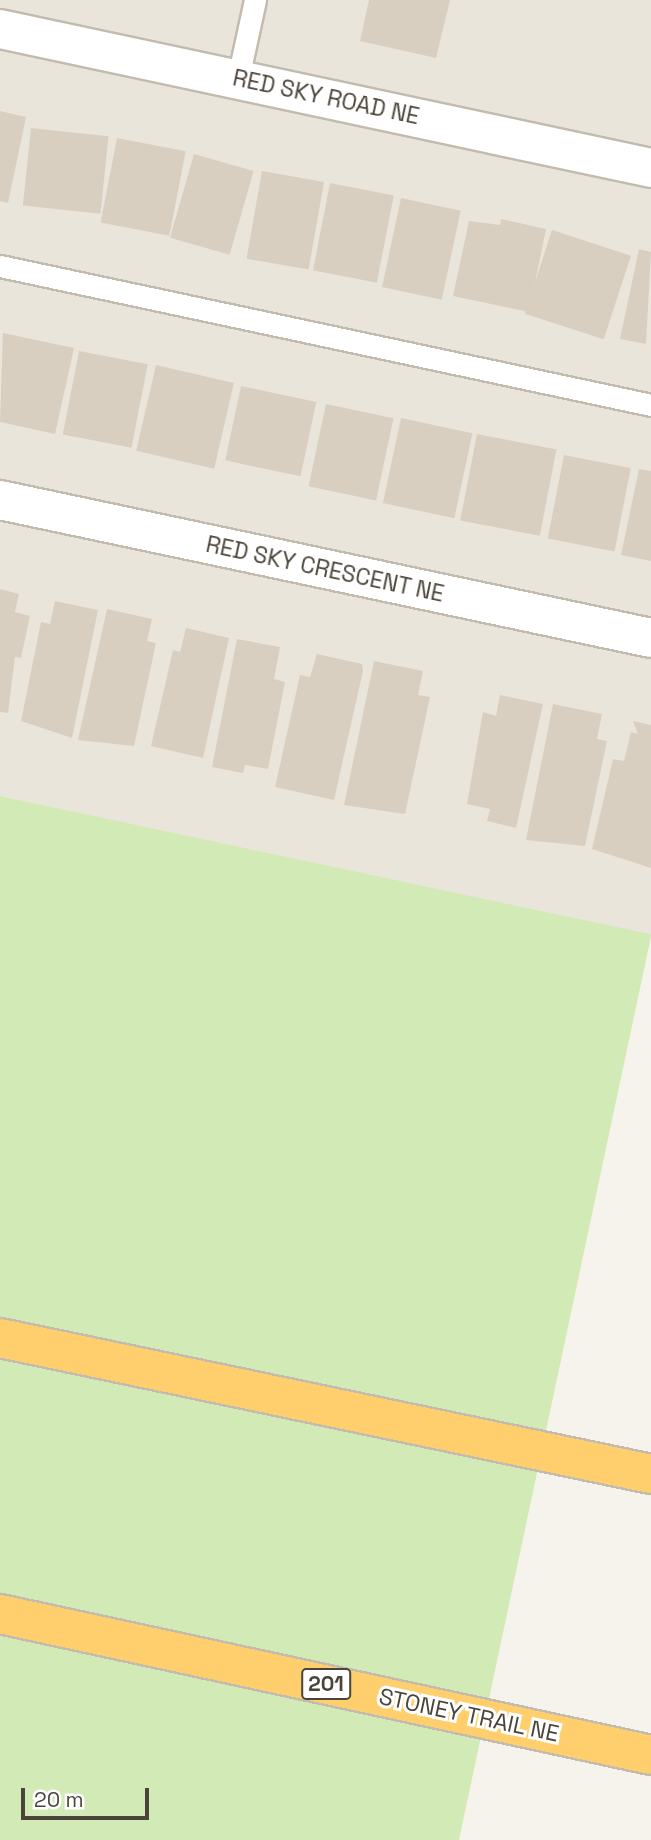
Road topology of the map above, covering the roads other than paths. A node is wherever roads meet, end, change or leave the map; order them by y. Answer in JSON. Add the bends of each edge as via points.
{"nodes":[{"id":1,"x":255,"y":0,"type":"edge"},
{"id":2,"x":0,"y":29,"type":"edge"},
{"id":3,"x":238,"y":78,"type":"junction"},
{"id":4,"x":651,"y":168,"type":"edge"},
{"id":5,"x":0,"y":266,"type":"edge"},
{"id":6,"x":651,"y":405,"type":"edge"},
{"id":7,"x":0,"y":500,"type":"edge"},
{"id":8,"x":651,"y":638,"type":"edge"},
{"id":9,"x":0,"y":1338,"type":"edge"},
{"id":10,"x":651,"y":1474,"type":"edge"},
{"id":11,"x":0,"y":1614,"type":"edge"},
{"id":12,"x":651,"y":1755,"type":"edge"}],
"edges":[{"from":1,"to":3,"type":"lane"},
{"from":2,"to":3,"type":"street","name":"RED SKY ROAD NE"},
{"from":3,"to":4,"type":"street","name":"RED SKY ROAD NE"},
{"from":5,"to":6,"type":"lane"},
{"from":7,"to":8,"type":"street","name":"RED SKY CRESCENT NE"},
{"from":9,"to":10,"type":"highway"},
{"from":11,"to":12,"type":"highway","name":"STONEY TRAIL NE","number":"201"}]}
